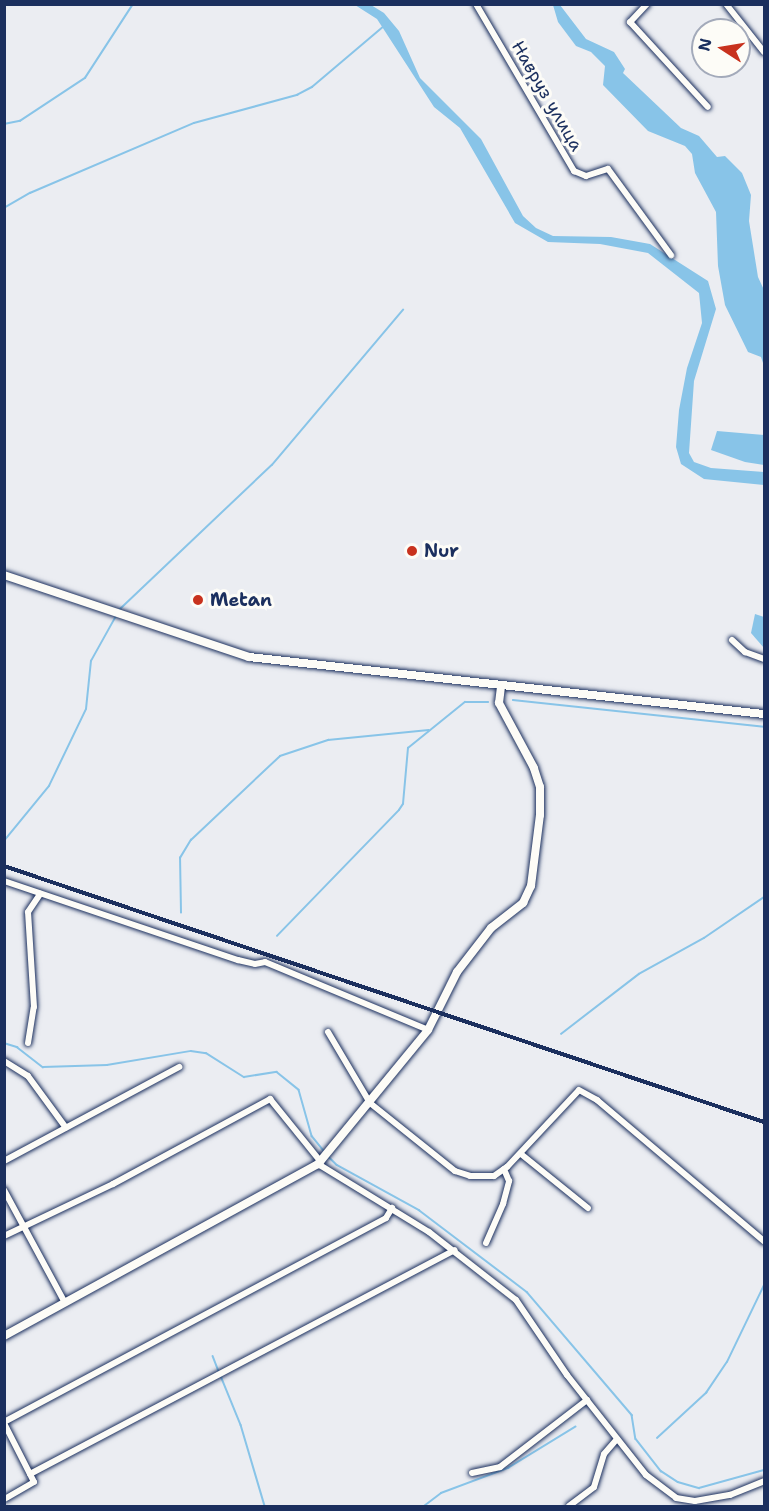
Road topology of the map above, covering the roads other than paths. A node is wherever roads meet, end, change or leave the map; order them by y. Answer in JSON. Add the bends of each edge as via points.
{"nodes":[{"id":1,"x":476,"y":4,"type":"edge"},
{"id":2,"x":647,"y":4,"type":"edge"},
{"id":3,"x":726,"y":4,"type":"edge"},
{"id":4,"x":765,"y":52,"type":"edge"},
{"id":5,"x":708,"y":107,"type":"dead end"},
{"id":6,"x":671,"y":255,"type":"dead end"},
{"id":7,"x":4,"y":575,"type":"edge"},
{"id":8,"x":732,"y":640,"type":"dead end"},
{"id":9,"x":765,"y":659,"type":"edge"},
{"id":10,"x":486,"y":685,"type":"junction"},
{"id":11,"x":501,"y":687,"type":"junction"},
{"id":12,"x":499,"y":703,"type":"junction"},
{"id":13,"x":765,"y":714,"type":"edge"},
{"id":14,"x":5,"y":881,"type":"edge"},
{"id":15,"x":40,"y":894,"type":"junction"},
{"id":16,"x":428,"y":1030,"type":"junction"},
{"id":17,"x":328,"y":1032,"type":"dead end"},
{"id":18,"x":28,"y":1043,"type":"dead end"},
{"id":19,"x":4,"y":1061,"type":"edge"},
{"id":20,"x":179,"y":1067,"type":"dead end"},
{"id":21,"x":370,"y":1103,"type":"junction"},
{"id":22,"x":66,"y":1128,"type":"junction"},
{"id":23,"x":521,"y":1154,"type":"junction"},
{"id":24,"x":4,"y":1161,"type":"edge"},
{"id":25,"x":320,"y":1163,"type":"junction"},
{"id":26,"x":504,"y":1169,"type":"junction"},
{"id":27,"x":4,"y":1190,"type":"edge"},
{"id":28,"x":392,"y":1208,"type":"junction"},
{"id":29,"x":588,"y":1208,"type":"dead end"},
{"id":30,"x":23,"y":1226,"type":"junction"},
{"id":31,"x":4,"y":1236,"type":"edge"},
{"id":32,"x":764,"y":1241,"type":"edge"},
{"id":33,"x":486,"y":1243,"type":"dead end"},
{"id":34,"x":454,"y":1250,"type":"junction"},
{"id":35,"x":65,"y":1303,"type":"junction"},
{"id":36,"x":6,"y":1332,"type":"edge"},
{"id":37,"x":587,"y":1400,"type":"junction"},
{"id":38,"x":4,"y":1422,"type":"edge"},
{"id":39,"x":617,"y":1438,"type":"junction"},
{"id":40,"x":472,"y":1473,"type":"dead end"},
{"id":41,"x":30,"y":1474,"type":"junction"},
{"id":42,"x":765,"y":1481,"type":"edge"},
{"id":43,"x":4,"y":1499,"type":"edge"},
{"id":44,"x":569,"y":1506,"type":"edge"}],
"edges":[{"from":1,"to":6,"type":"street","name":"Навруз улица","via":[[574,171],[586,176],[608,169]]},
{"from":2,"to":5,"type":"street","via":[[630,22]]},
{"from":3,"to":4,"type":"street"},
{"from":7,"to":10,"type":"main road","via":[[249,657]]},
{"from":8,"to":9,"type":"street","via":[[745,652]]},
{"from":10,"to":11,"type":"main road"},
{"from":10,"to":12,"type":"main road"},
{"from":11,"to":12,"type":"main road"},
{"from":11,"to":13,"type":"main road"},
{"from":12,"to":16,"type":"main road","via":[[540,787],[531,886],[524,903],[490,928],[457,972]]},
{"from":14,"to":15,"type":"street"},
{"from":15,"to":16,"type":"street","via":[[238,960],[265,962]]},
{"from":15,"to":18,"type":"street","via":[[28,912],[34,1007]]},
{"from":16,"to":21,"type":"main road"},
{"from":17,"to":21,"type":"street"},
{"from":19,"to":22,"type":"street","via":[[28,1076]]},
{"from":20,"to":22,"type":"street"},
{"from":21,"to":25,"type":"main road"},
{"from":21,"to":26,"type":"street","via":[[455,1171],[470,1176],[494,1176]]},
{"from":22,"to":24,"type":"street"},
{"from":23,"to":26,"type":"street"},
{"from":23,"to":29,"type":"street"},
{"from":23,"to":32,"type":"street","via":[[579,1090]]},
{"from":25,"to":28,"type":"street"},
{"from":25,"to":30,"type":"street","via":[[270,1099],[113,1184]]},
{"from":25,"to":35,"type":"main road"},
{"from":26,"to":33,"type":"street","via":[[509,1181]]},
{"from":27,"to":30,"type":"street"},
{"from":28,"to":34,"type":"street"},
{"from":28,"to":38,"type":"street","via":[[386,1218]]},
{"from":30,"to":31,"type":"street"},
{"from":30,"to":35,"type":"street"},
{"from":34,"to":37,"type":"street","via":[[516,1300]]},
{"from":34,"to":41,"type":"street"},
{"from":35,"to":36,"type":"main road"},
{"from":37,"to":39,"type":"street"},
{"from":37,"to":40,"type":"street","via":[[500,1467]]},
{"from":38,"to":41,"type":"street"},
{"from":39,"to":42,"type":"street","via":[[646,1474],[676,1498],[696,1501],[730,1495]]},
{"from":39,"to":44,"type":"street","via":[[604,1454],[594,1487]]},
{"from":41,"to":43,"type":"street","via":[[34,1482]]}]}
